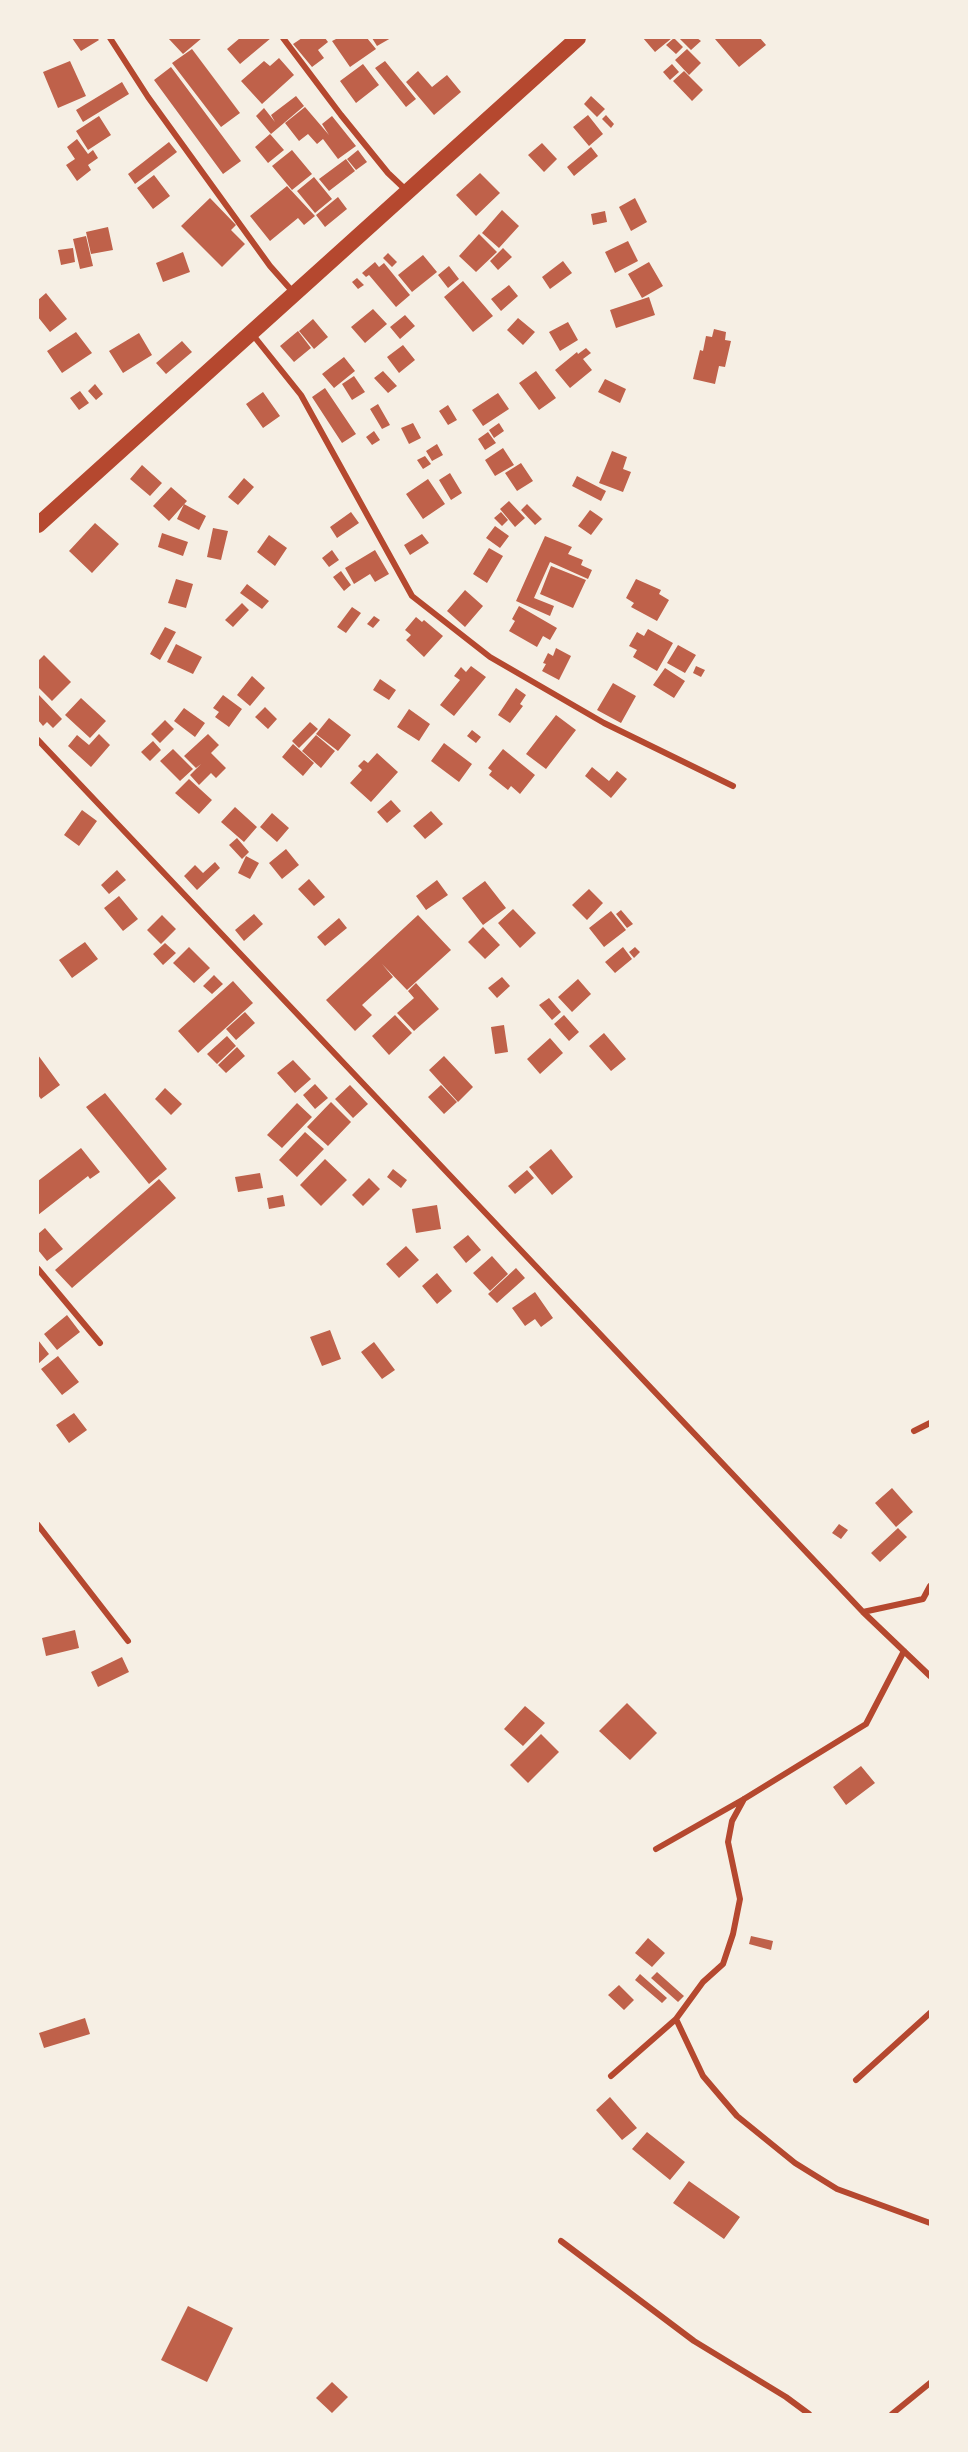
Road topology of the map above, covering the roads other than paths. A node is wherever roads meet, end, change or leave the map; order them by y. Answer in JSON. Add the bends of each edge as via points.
{"nodes":[{"id":1,"x":110,"y":38,"type":"edge"},
{"id":2,"x":283,"y":38,"type":"edge"},
{"id":3,"x":578,"y":38,"type":"edge"},
{"id":4,"x":408,"y":191,"type":"junction"},
{"id":5,"x":294,"y":292,"type":"junction"},
{"id":6,"x":250,"y":332,"type":"junction"},
{"id":7,"x":38,"y":525,"type":"edge"},
{"id":8,"x":38,"y":740,"type":"edge"},
{"id":9,"x":733,"y":786,"type":"dead end"},
{"id":10,"x":38,"y":1269,"type":"edge"},
{"id":11,"x":100,"y":1343,"type":"dead end"},
{"id":12,"x":930,"y":1423,"type":"edge"},
{"id":13,"x":914,"y":1431,"type":"dead end"},
{"id":14,"x":38,"y":1525,"type":"edge"},
{"id":15,"x":930,"y":1587,"type":"edge"},
{"id":16,"x":863,"y":1612,"type":"junction"},
{"id":17,"x":128,"y":1641,"type":"dead end"},
{"id":18,"x":904,"y":1651,"type":"junction"},
{"id":19,"x":930,"y":1676,"type":"edge"},
{"id":20,"x":744,"y":1799,"type":"junction"},
{"id":21,"x":656,"y":1850,"type":"dead end"},
{"id":22,"x":930,"y":2013,"type":"edge"},
{"id":23,"x":676,"y":2019,"type":"junction"},
{"id":24,"x":611,"y":2076,"type":"dead end"},
{"id":25,"x":856,"y":2080,"type":"dead end"},
{"id":26,"x":930,"y":2223,"type":"edge"},
{"id":27,"x":561,"y":2241,"type":"dead end"},
{"id":28,"x":930,"y":2383,"type":"edge"},
{"id":29,"x":809,"y":2415,"type":"edge"},
{"id":30,"x":892,"y":2415,"type":"edge"}],
"edges":[{"from":1,"to":5,"type":"street","via":[[161,116],[270,266]]},
{"from":2,"to":4,"type":"street","via":[[340,115]]},
{"from":3,"to":4,"type":"highway"},
{"from":4,"to":5,"type":"highway"},
{"from":5,"to":6,"type":"highway"},
{"from":6,"to":7,"type":"highway"},
{"from":6,"to":9,"type":"street","via":[[301,395],[412,596],[490,657],[604,723]]},
{"from":8,"to":16,"type":"street"},
{"from":10,"to":11,"type":"street"},
{"from":12,"to":13,"type":"street"},
{"from":14,"to":17,"type":"street"},
{"from":15,"to":16,"type":"street","via":[[923,1599]]},
{"from":16,"to":18,"type":"street"},
{"from":18,"to":19,"type":"street"},
{"from":18,"to":20,"type":"street","via":[[866,1724]]},
{"from":20,"to":21,"type":"street"},
{"from":20,"to":23,"type":"street","via":[[732,1821],[728,1842],[740,1899],[733,1934],[723,1964],[703,1982]]},
{"from":22,"to":25,"type":"street"},
{"from":23,"to":24,"type":"street"},
{"from":23,"to":26,"type":"street","via":[[703,2076],[737,2116],[795,2163],[837,2189]]},
{"from":27,"to":29,"type":"street","via":[[694,2341]]},
{"from":28,"to":30,"type":"street"}]}
